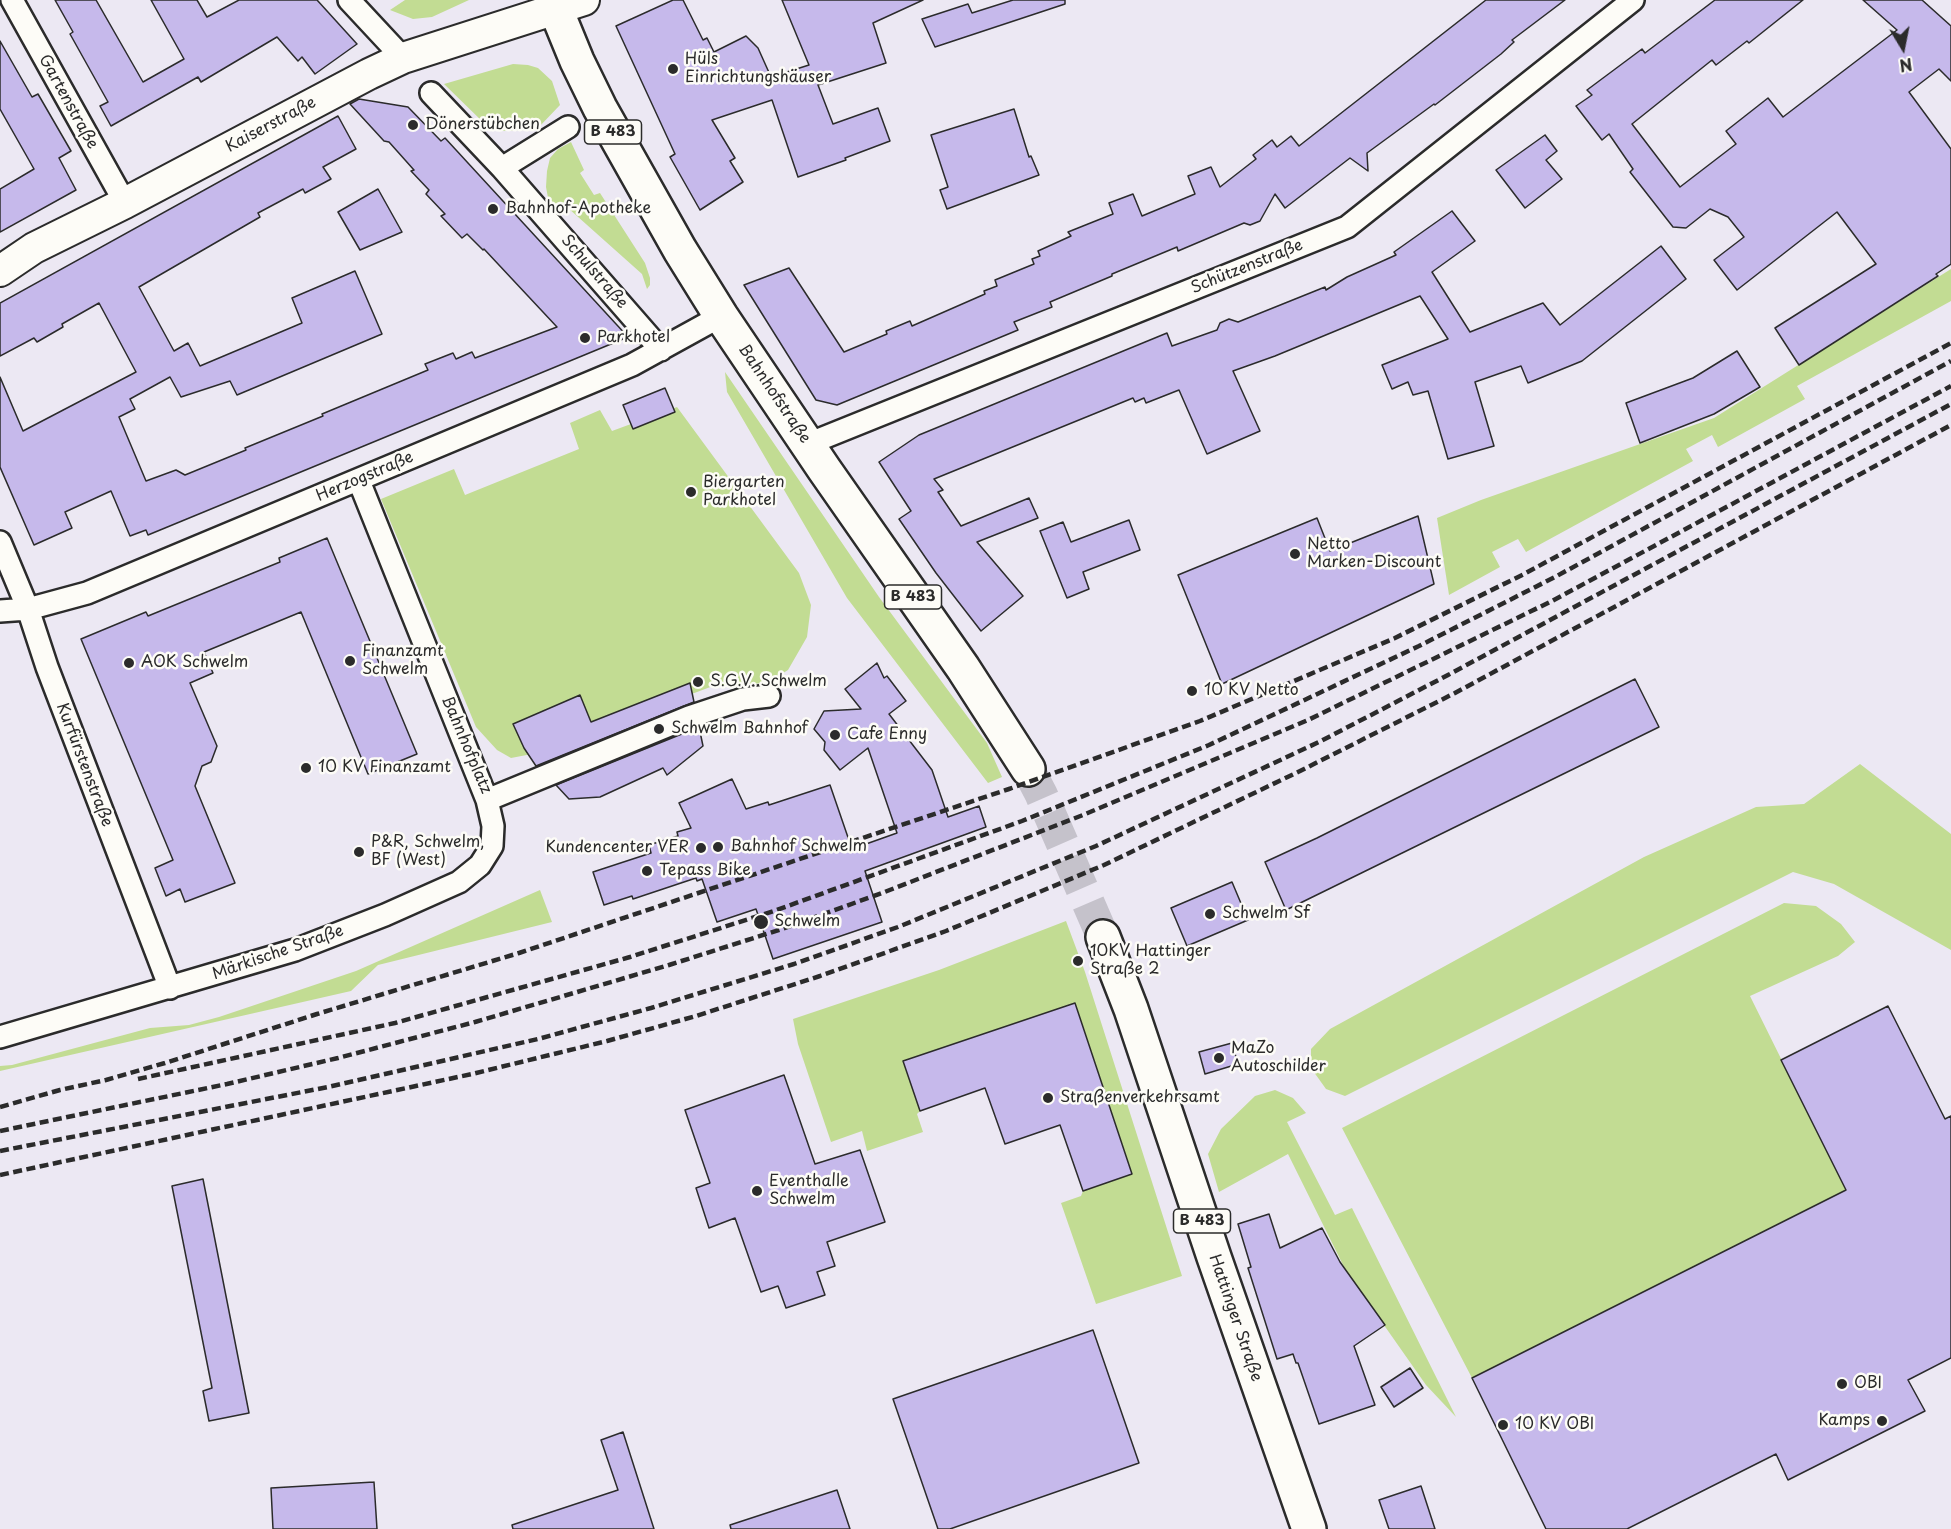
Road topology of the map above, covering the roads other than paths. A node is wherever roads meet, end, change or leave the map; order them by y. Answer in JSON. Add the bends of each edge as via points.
{"nodes":[{"id":1,"x":12,"y":0,"type":"edge"},
{"id":2,"x":349,"y":0,"type":"edge"},
{"id":3,"x":1633,"y":0,"type":"edge"},
{"id":4,"x":564,"y":3,"type":"edge"},
{"id":5,"x":403,"y":58,"type":"junction"},
{"id":6,"x":432,"y":93,"type":"dead end"},
{"id":7,"x":568,"y":127,"type":"dead end"},
{"id":8,"x":502,"y":168,"type":"junction"},
{"id":9,"x":125,"y":203,"type":"junction"},
{"id":10,"x":0,"y":271,"type":"edge"},
{"id":11,"x":721,"y":316,"type":"junction"},
{"id":12,"x":661,"y":350,"type":"junction"},
{"id":13,"x":808,"y":444,"type":"junction"},
{"id":14,"x":359,"y":481,"type":"junction"},
{"id":15,"x":0,"y":542,"type":"edge"},
{"id":16,"x":28,"y":609,"type":"junction"},
{"id":17,"x":0,"y":611,"type":"edge"},
{"id":18,"x":769,"y":696,"type":"dead end"},
{"id":19,"x":1028,"y":769,"type":"tunnel mouth"},
{"id":20,"x":487,"y":800,"type":"junction"},
{"id":21,"x":1102,"y":937,"type":"tunnel mouth"},
{"id":22,"x":170,"y":988,"type":"junction"},
{"id":23,"x":0,"y":1037,"type":"edge"},
{"id":24,"x":1309,"y":1529,"type":"edge"}],
"edges":[{"from":1,"to":9,"type":"street","name":"Gartenstraße"},
{"from":2,"to":5,"type":"street"},
{"from":3,"to":13,"type":"street","name":"Schützenstraße","via":[[1347,227]]},
{"from":4,"to":5,"type":"main road","name":"Kaiserstraße"},
{"from":4,"to":11,"type":"main road","name":"Bahnhofstraße","number":"B 483","via":[[576,61],[680,250]]},
{"from":5,"to":9,"type":"main road","name":"Kaiserstraße"},
{"from":6,"to":8,"type":"street","name":"Schulstraße"},
{"from":7,"to":8,"type":"street"},
{"from":8,"to":12,"type":"street","name":"Schulstraße"},
{"from":9,"to":10,"type":"main road","name":"Kaiserstraße","via":[[34,248]]},
{"from":11,"to":12,"type":"street","name":"Herzogstraße"},
{"from":11,"to":13,"type":"main road","name":"Bahnhofstraße","number":"B 483"},
{"from":12,"to":14,"type":"street","name":"Herzogstraße"},
{"from":13,"to":19,"type":"main road","name":"Bahnhofstraße","number":"B 483"},
{"from":14,"to":16,"type":"street","name":"Herzogstraße","via":[[87,593]]},
{"from":14,"to":20,"type":"street","name":"Bahnhofplatz"},
{"from":15,"to":16,"type":"street","name":"Kurfürstenstraße"},
{"from":16,"to":17,"type":"street","name":"Herzogstraße"},
{"from":16,"to":22,"type":"street","name":"Kurfürstenstraße","via":[[46,667]]},
{"from":18,"to":20,"type":"street","name":"Bahnhofplatz","via":[[743,699],[689,717]]},
{"from":20,"to":22,"type":"street","name":"Märkische Straße","via":[[493,826],[492,846],[480,865],[459,882],[295,950]]},
{"from":21,"to":24,"type":"main road","name":"Hattinger Straße","number":"B 483","via":[[1131,1009]]},
{"from":22,"to":23,"type":"street","name":"Märkische Straße"}]}
